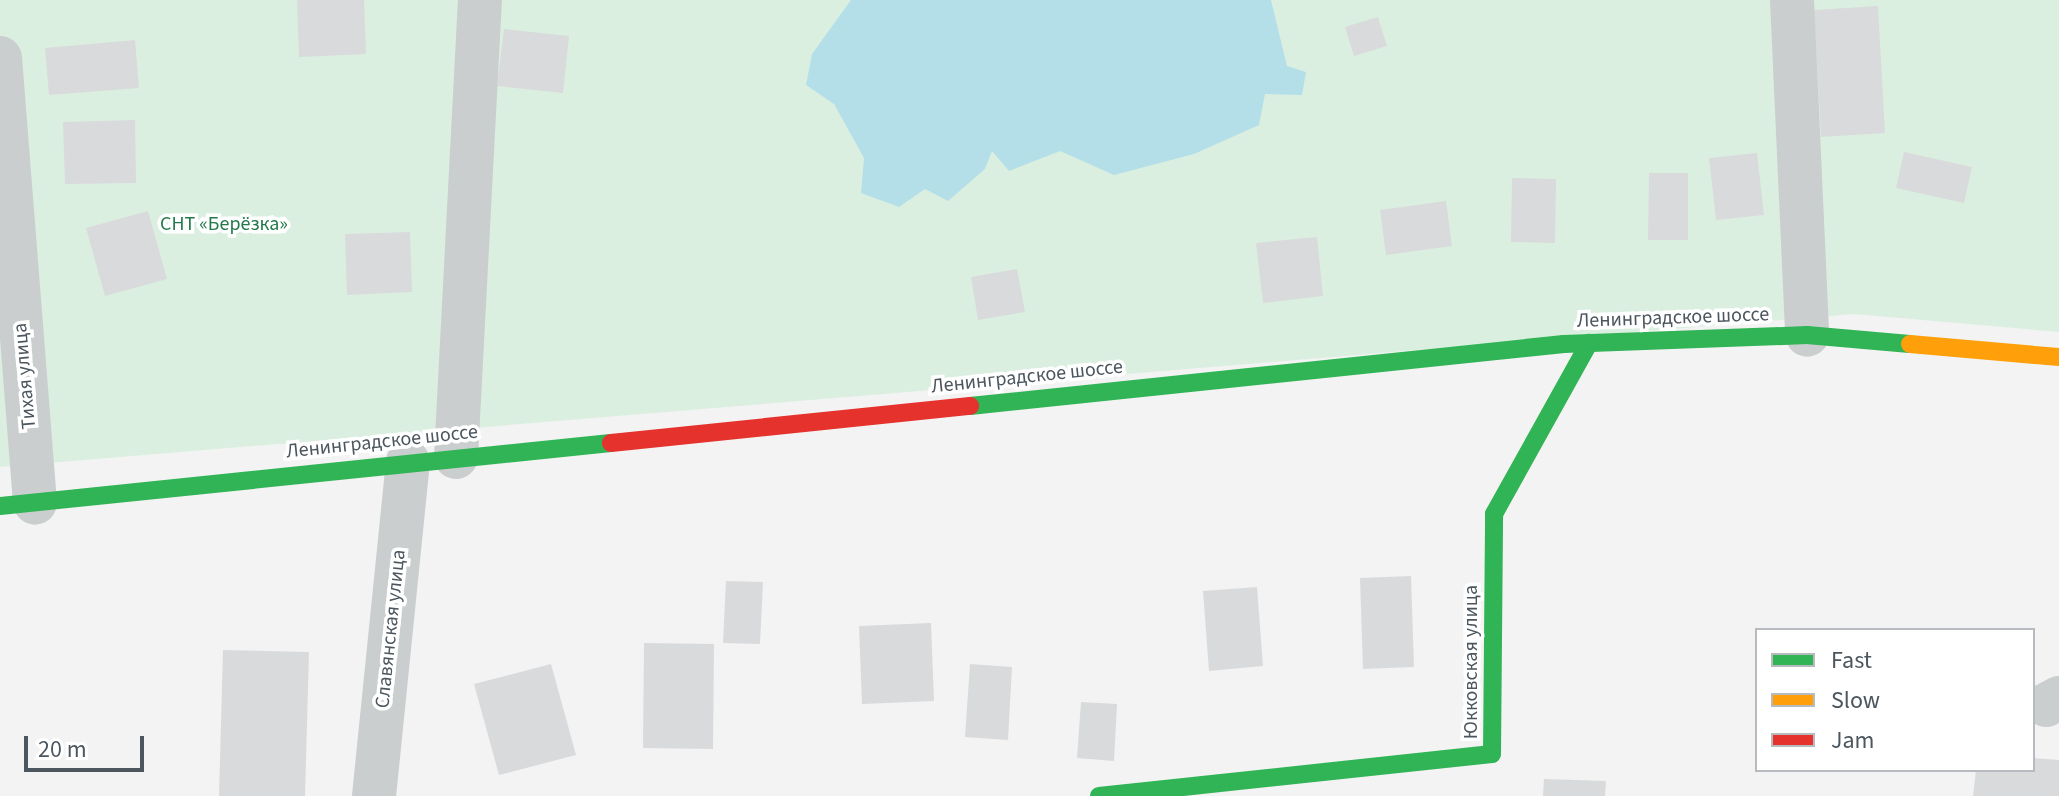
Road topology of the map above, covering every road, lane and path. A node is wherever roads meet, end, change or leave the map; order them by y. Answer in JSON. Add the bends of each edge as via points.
{"nodes":[{"id":1,"x":480,"y":0,"type":"edge"},
{"id":2,"x":1792,"y":0,"type":"edge"},
{"id":3,"x":0,"y":58,"type":"edge"},
{"id":4,"x":1807,"y":335,"type":"junction"},
{"id":5,"x":1589,"y":343,"type":"junction"},
{"id":6,"x":2059,"y":357,"type":"edge"},
{"id":7,"x":456,"y":457,"type":"junction"},
{"id":8,"x":408,"y":462,"type":"junction"},
{"id":9,"x":17,"y":504,"type":"edge"},
{"id":10,"x":374,"y":796,"type":"edge"},
{"id":11,"x":1099,"y":796,"type":"edge"}],
"edges":[{"from":1,"to":7,"type":"street"},
{"from":2,"to":4,"type":"street"},
{"from":3,"to":9,"type":"street","name":"Тихая улица"},
{"from":4,"to":5,"type":"main road","name":"Ленинградское шоссе"},
{"from":4,"to":6,"type":"main road","name":"Ленинградское шоссе"},
{"from":5,"to":7,"type":"main road","name":"Ленинградское шоссе"},
{"from":5,"to":11,"type":"main road","name":"Юкковская улица","via":[[1494,514],[1492,754]]},
{"from":7,"to":8,"type":"main road","name":"Ленинградское шоссе"},
{"from":8,"to":9,"type":"main road","name":"Ленинградское шоссе"},
{"from":8,"to":10,"type":"street","name":"Славянская улица"}]}
